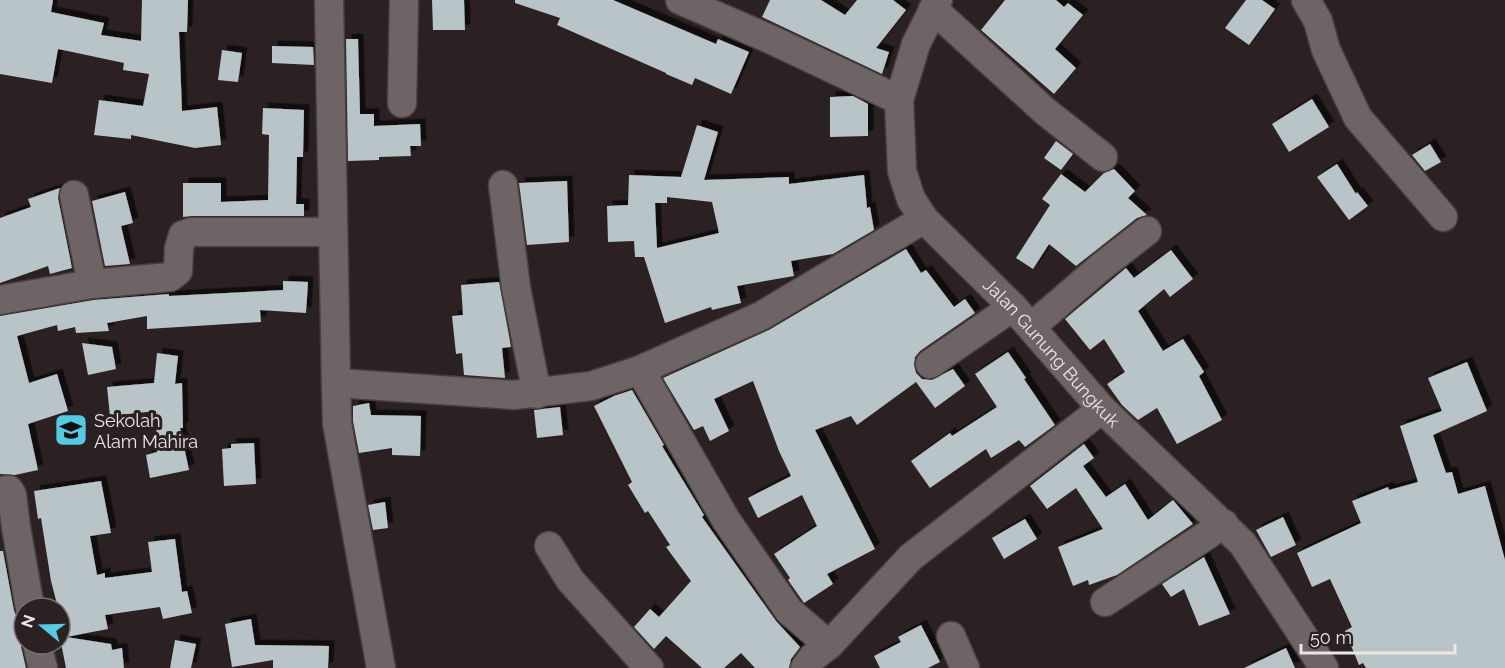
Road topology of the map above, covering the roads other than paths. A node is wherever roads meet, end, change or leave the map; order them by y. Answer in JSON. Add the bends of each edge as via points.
{"nodes":[{"id":1,"x":329,"y":0,"type":"edge"},
{"id":2,"x":404,"y":0,"type":"edge"},
{"id":3,"x":680,"y":0,"type":"edge"},
{"id":4,"x":1306,"y":0,"type":"edge"},
{"id":5,"x":936,"y":4,"type":"edge"},
{"id":6,"x":899,"y":100,"type":"junction"},
{"id":7,"x":402,"y":103,"type":"dead end"},
{"id":8,"x":1103,"y":157,"type":"dead end"},
{"id":9,"x":503,"y":185,"type":"dead end"},
{"id":10,"x":74,"y":195,"type":"dead end"},
{"id":11,"x":1443,"y":217,"type":"dead end"},
{"id":12,"x":924,"y":219,"type":"junction"},
{"id":13,"x":1147,"y":231,"type":"dead end"},
{"id":14,"x":332,"y":232,"type":"junction"},
{"id":15,"x":92,"y":284,"type":"junction"},
{"id":16,"x":0,"y":300,"type":"edge"},
{"id":17,"x":1022,"y":317,"type":"junction"},
{"id":18,"x":930,"y":364,"type":"dead end"},
{"id":19,"x":640,"y":370,"type":"junction"},
{"id":20,"x":342,"y":384,"type":"junction"},
{"id":21,"x":537,"y":394,"type":"junction"},
{"id":22,"x":1102,"y":409,"type":"junction"},
{"id":23,"x":0,"y":491,"type":"edge"},
{"id":24,"x":1224,"y":524,"type":"junction"},
{"id":25,"x":549,"y":546,"type":"dead end"},
{"id":26,"x":28,"y":596,"type":"edge"},
{"id":27,"x":1105,"y":602,"type":"dead end"},
{"id":28,"x":951,"y":636,"type":"dead end"},
{"id":29,"x":829,"y":645,"type":"junction"},
{"id":30,"x":381,"y":668,"type":"edge"},
{"id":31,"x":649,"y":668,"type":"edge"},
{"id":32,"x":805,"y":668,"type":"edge"},
{"id":33,"x":965,"y":668,"type":"edge"},
{"id":34,"x":1324,"y":668,"type":"edge"}],
"edges":[{"from":1,"to":14,"type":"street"},
{"from":2,"to":7,"type":"street"},
{"from":3,"to":6,"type":"street"},
{"from":4,"to":11,"type":"street","via":[[1358,118]]},
{"from":5,"to":6,"type":"street","name":"Jalan Gunung Bungkuk","via":[[916,44]]},
{"from":5,"to":8,"type":"street","via":[[1046,112]]},
{"from":6,"to":12,"type":"street","name":"Jalan Gunung Bungkuk","via":[[902,171],[911,199]]},
{"from":9,"to":21,"type":"street","via":[[516,288]]},
{"from":10,"to":15,"type":"street"},
{"from":12,"to":17,"type":"street","name":"Jalan Gunung Bungkuk"},
{"from":12,"to":19,"type":"street","via":[[761,316]]},
{"from":13,"to":17,"type":"street","via":[[1096,270]]},
{"from":14,"to":15,"type":"street","via":[[192,232],[183,235],[178,271],[170,277]]},
{"from":14,"to":20,"type":"street"},
{"from":15,"to":16,"type":"street"},
{"from":17,"to":18,"type":"street"},
{"from":17,"to":22,"type":"street","name":"Jalan Gunung Bungkuk"},
{"from":19,"to":21,"type":"street","via":[[591,386]]},
{"from":19,"to":29,"type":"street","via":[[726,520],[789,611]]},
{"from":20,"to":21,"type":"street"},
{"from":20,"to":30,"type":"street","via":[[337,423]]},
{"from":22,"to":24,"type":"street","name":"Jalan Gunung Bungkuk"},
{"from":22,"to":29,"type":"street","via":[[910,557]]},
{"from":23,"to":26,"type":"street","via":[[9,490],[12,495]]},
{"from":24,"to":27,"type":"street"},
{"from":24,"to":34,"type":"street","name":"Jalan Gunung Bungkuk","via":[[1243,544]]},
{"from":25,"to":31,"type":"street","via":[[570,580]]},
{"from":28,"to":33,"type":"street"},
{"from":29,"to":32,"type":"street"}]}
